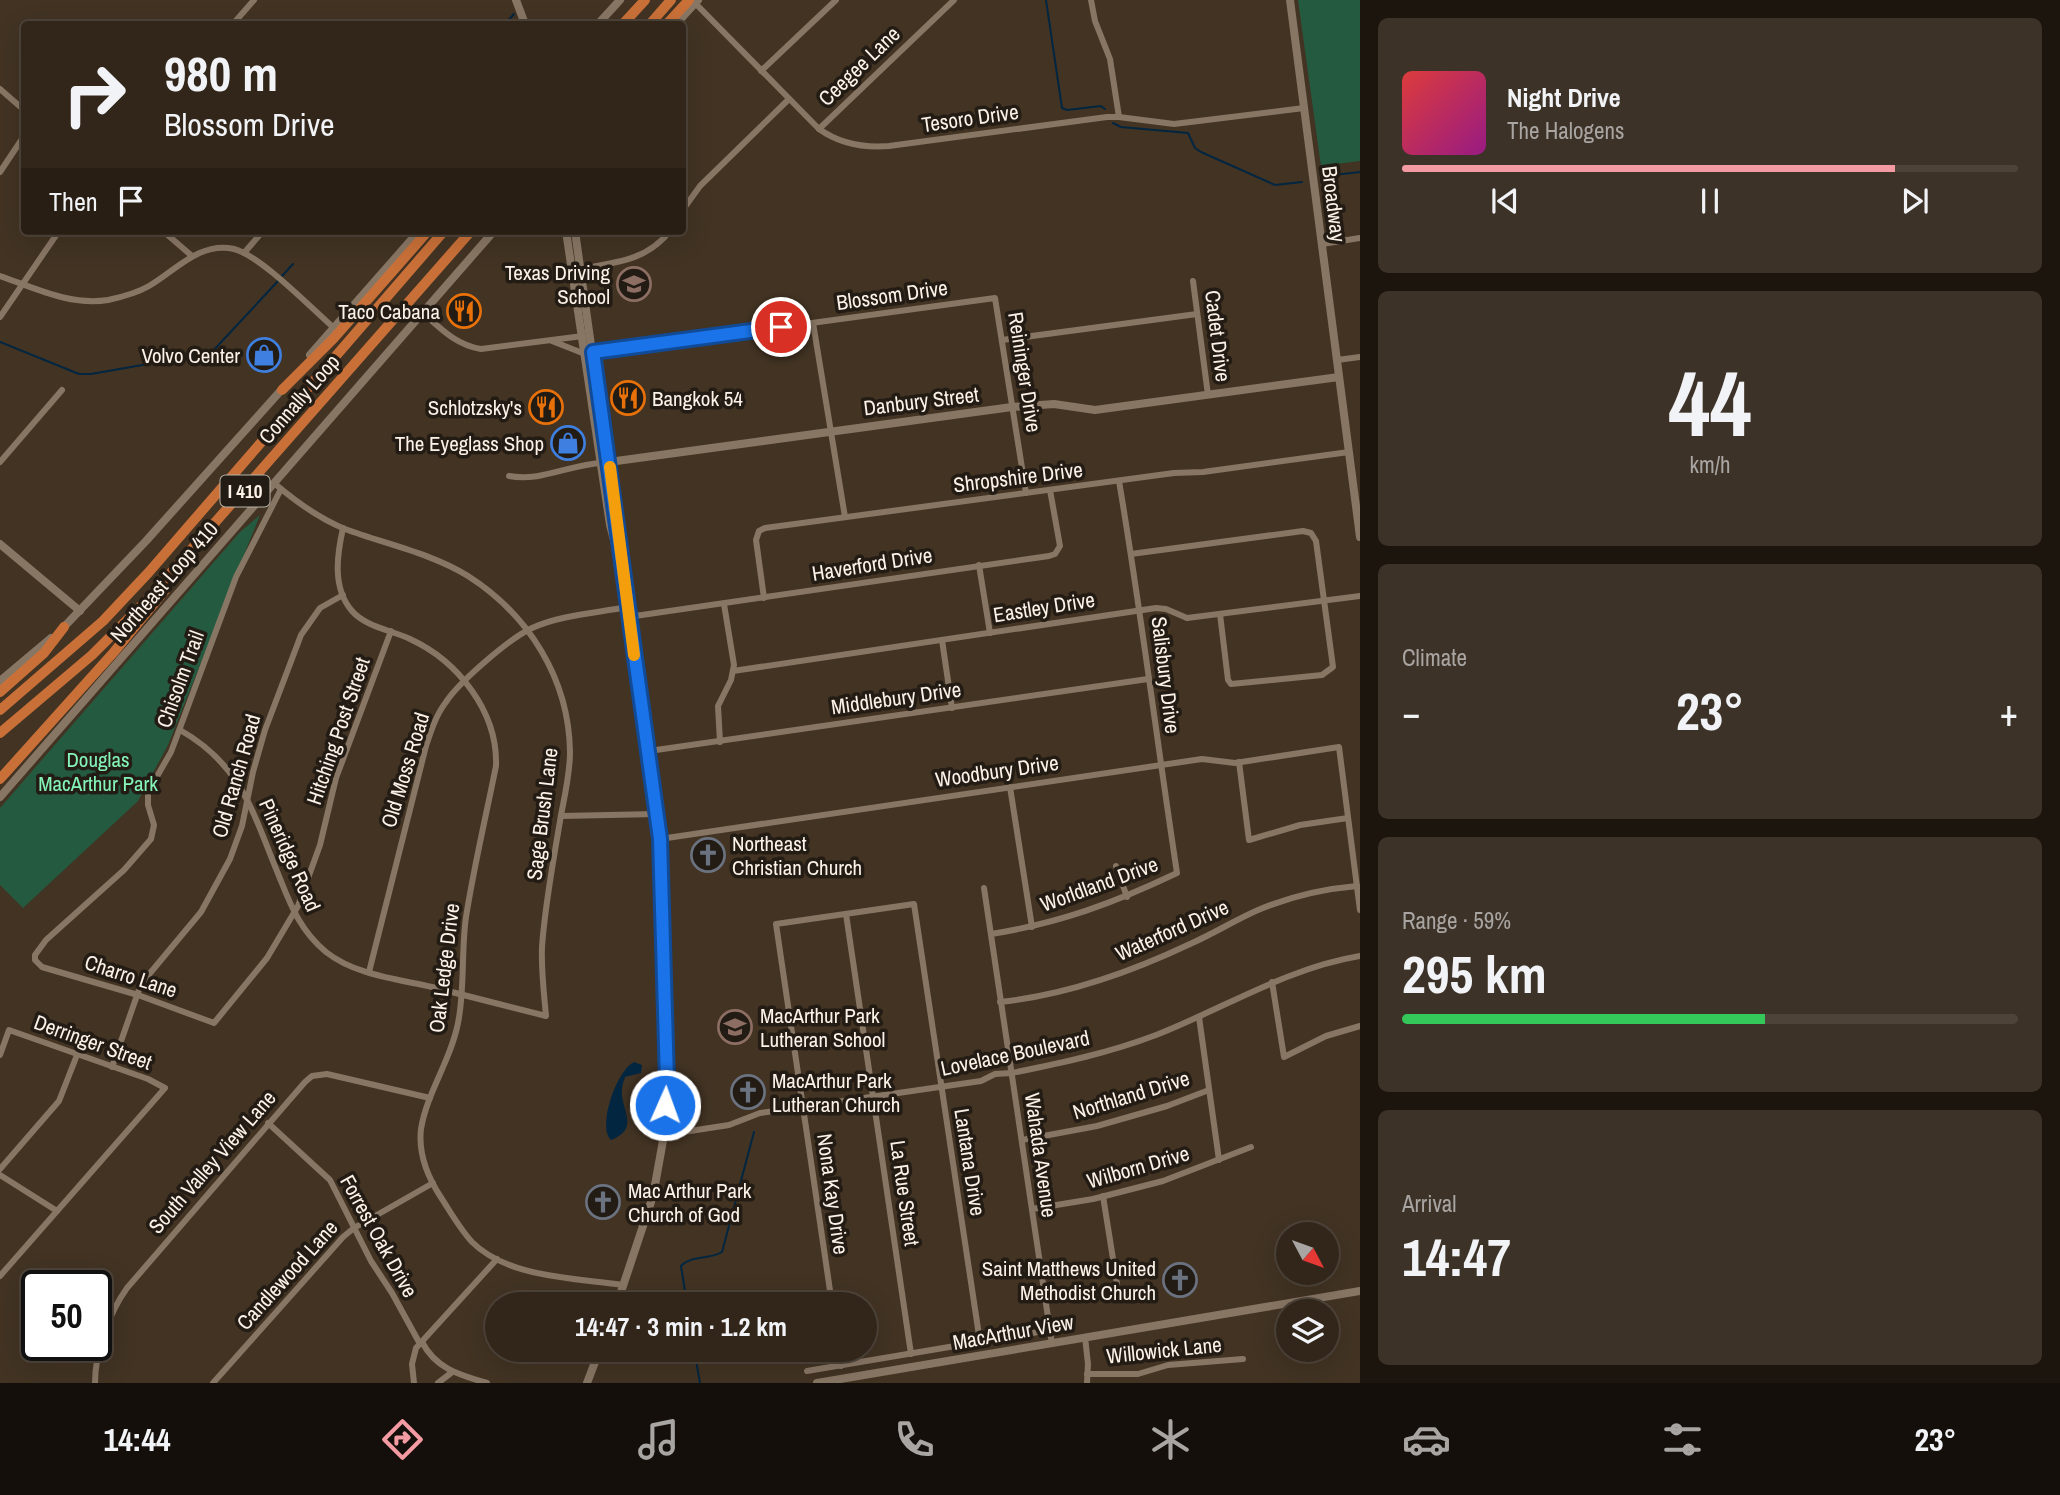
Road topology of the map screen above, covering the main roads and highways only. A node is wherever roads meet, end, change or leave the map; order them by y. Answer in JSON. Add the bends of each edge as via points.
{"nodes":[{"id":1,"x":516,"y":0,"type":"edge"},
{"id":2,"x":620,"y":0,"type":"edge"},
{"id":3,"x":645,"y":0,"type":"edge"},
{"id":4,"x":671,"y":0,"type":"edge"},
{"id":5,"x":1290,"y":0,"type":"edge"},
{"id":6,"x":694,"y":1,"type":"edge"},
{"id":7,"x":525,"y":21,"type":"edge"},
{"id":8,"x":601,"y":21,"type":"edge"},
{"id":9,"x":626,"y":21,"type":"edge"},
{"id":10,"x":653,"y":21,"type":"edge"},
{"id":11,"x":671,"y":21,"type":"edge"},
{"id":12,"x":678,"y":21,"type":"edge"},
{"id":13,"x":415,"y":235,"type":"edge"},
{"id":14,"x":424,"y":235,"type":"edge"},
{"id":15,"x":441,"y":235,"type":"edge"},
{"id":16,"x":468,"y":235,"type":"edge"},
{"id":17,"x":491,"y":235,"type":"edge"},
{"id":18,"x":567,"y":235,"type":"edge"},
{"id":19,"x":576,"y":235,"type":"edge"},
{"id":20,"x":577,"y":269,"type":"junction"},
{"id":21,"x":589,"y":353,"type":"junction"},
{"id":22,"x":1339,"y":377,"type":"junction"},
{"id":23,"x":282,"y":390,"type":"junction"},
{"id":24,"x":605,"y":462,"type":"junction"},
{"id":25,"x":226,"y":513,"type":"junction"},
{"id":26,"x":1360,"y":537,"type":"edge"},
{"id":27,"x":0,"y":544,"type":"edge"},
{"id":28,"x":80,"y":611,"type":"junction"},
{"id":29,"x":64,"y":626,"type":"junction"},
{"id":30,"x":0,"y":681,"type":"edge"},
{"id":31,"x":99,"y":685,"type":"junction"},
{"id":32,"x":0,"y":692,"type":"edge"},
{"id":33,"x":0,"y":710,"type":"edge"},
{"id":34,"x":0,"y":733,"type":"edge"},
{"id":35,"x":0,"y":779,"type":"edge"},
{"id":36,"x":0,"y":797,"type":"edge"},
{"id":37,"x":1360,"y":1291,"type":"edge"},
{"id":38,"x":621,"y":1292,"type":"edge"},
{"id":39,"x":595,"y":1362,"type":"edge"},
{"id":40,"x":587,"y":1383,"type":"edge"},
{"id":41,"x":817,"y":1383,"type":"edge"}],
"edges":[{"from":1,"to":7,"type":"main road"},
{"from":2,"to":8,"type":"main road"},
{"from":3,"to":9,"type":"highway"},
{"from":4,"to":10,"type":"highway"},
{"from":5,"to":22,"type":"main road","name":"Broadway"},
{"from":6,"to":11,"type":"highway"},
{"from":6,"to":12,"type":"main road"},
{"from":13,"to":23,"type":"main road","name":"Northeast Loop 410"},
{"from":14,"to":23,"type":"highway"},
{"from":15,"to":33,"type":"highway","name":"Connally Loop","number":"I 410","via":[[149,572],[103,621]]},
{"from":16,"to":25,"type":"highway","name":"Connally Loop","number":"I 410"},
{"from":17,"to":31,"type":"main road","name":"Northeast Loop 410","via":[[277,486]]},
{"from":18,"to":20,"type":"main road"},
{"from":19,"to":20,"type":"main road"},
{"from":20,"to":21,"type":"main road"},
{"from":20,"to":21,"type":"main road","via":[[583,336]]},
{"from":21,"to":24,"type":"main road"},
{"from":22,"to":24,"type":"main road","name":"Danbury Street","via":[[1095,410],[1054,404],[1012,407]]},
{"from":22,"to":26,"type":"main road","name":"Broadway"},
{"from":23,"to":28,"type":"main road","name":"Northeast Loop 410"},
{"from":24,"to":38,"type":"main road","via":[[622,552],[660,839],[667,1081],[664,1135],[653,1196]]},
{"from":25,"to":34,"type":"highway","name":"Connally Loop","number":"I 410","via":[[113,636]]},
{"from":25,"to":35,"type":"highway","via":[[114,652]]},
{"from":27,"to":28,"type":"main road"},
{"from":28,"to":29,"type":"main road","name":"Northeast Loop 410"},
{"from":29,"to":30,"type":"main road","name":"Northeast Loop 410"},
{"from":29,"to":32,"type":"highway","via":[[44,653]]},
{"from":31,"to":35,"type":"main road"},
{"from":31,"to":36,"type":"main road","name":"Northeast Loop 410"},
{"from":37,"to":41,"type":"main road","name":"MacArthur View"},
{"from":39,"to":40,"type":"main road"}]}
